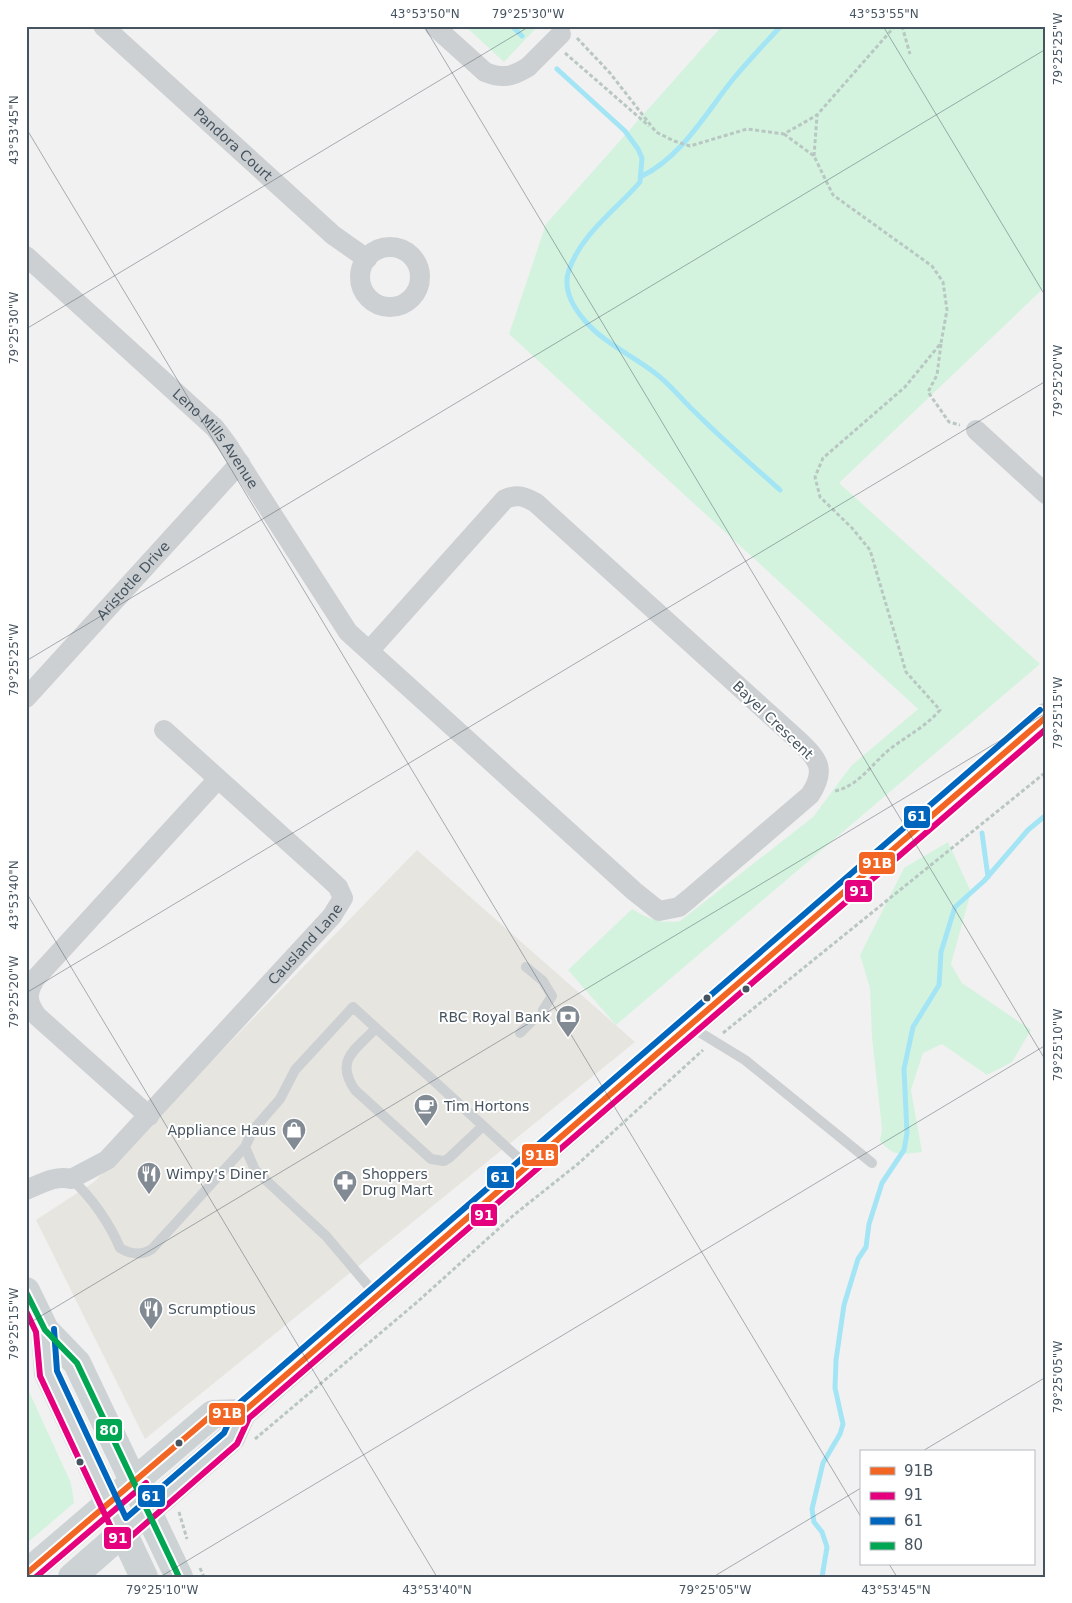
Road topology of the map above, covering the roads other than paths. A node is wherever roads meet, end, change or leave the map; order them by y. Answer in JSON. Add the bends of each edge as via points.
{"nodes":[{"id":1,"x":103,"y":26,"type":"edge"},
{"id":2,"x":434,"y":26,"type":"edge"},
{"id":3,"x":567,"y":37,"type":"edge"},
{"id":4,"x":26,"y":256,"type":"edge"},
{"id":5,"x":366,"y":259,"type":"dead end"},
{"id":6,"x":976,"y":430,"type":"road end"},
{"id":7,"x":240,"y":463,"type":"junction"},
{"id":8,"x":1046,"y":494,"type":"edge"},
{"id":9,"x":369,"y":652,"type":"junction"},
{"id":10,"x":26,"y":698,"type":"edge"},
{"id":11,"x":1046,"y":717,"type":"edge"},
{"id":12,"x":164,"y":730,"type":"dead end"},
{"id":13,"x":218,"y":779,"type":"junction"},
{"id":14,"x":526,"y":967,"type":"dead end"},
{"id":15,"x":543,"y":1010,"type":"dead end"},
{"id":16,"x":532,"y":1021,"type":"dead end"},
{"id":17,"x":689,"y":1026,"type":"junction"},
{"id":18,"x":376,"y":1028,"type":"junction"},
{"id":19,"x":520,"y":1033,"type":"dead end"},
{"id":20,"x":149,"y":1116,"type":"junction"},
{"id":21,"x":483,"y":1126,"type":"junction"},
{"id":22,"x":245,"y":1147,"type":"junction"},
{"id":23,"x":872,"y":1163,"type":"dead end"},
{"id":24,"x":526,"y":1165,"type":"junction"},
{"id":25,"x":71,"y":1179,"type":"junction"},
{"id":26,"x":26,"y":1190,"type":"edge"},
{"id":27,"x":26,"y":1291,"type":"edge"},
{"id":28,"x":376,"y":1295,"type":"junction"},
{"id":29,"x":45,"y":1330,"type":"junction"},
{"id":30,"x":242,"y":1413,"type":"junction"},
{"id":31,"x":133,"y":1482,"type":"junction"},
{"id":32,"x":109,"y":1503,"type":"junction"},
{"id":33,"x":147,"y":1511,"type":"junction"},
{"id":34,"x":123,"y":1532,"type":"junction"},
{"id":35,"x":188,"y":1569,"type":"edge"},
{"id":36,"x":26,"y":1574,"type":"edge"},
{"id":37,"x":72,"y":1577,"type":"edge"},
{"id":38,"x":144,"y":1577,"type":"edge"}],
"edges":[{"from":1,"to":5,"type":"street","name":"Pandora Court","via":[[333,235]]},
{"from":2,"to":3,"type":"street","bridge":true,"via":[[490,74],[507,78],[528,67]]},
{"from":4,"to":7,"type":"street","name":"Leno Mills Avenue","via":[[201,415]]},
{"from":6,"to":8,"type":"street"},
{"from":7,"to":9,"type":"street","name":"Leno Mills Avenue","via":[[332,609],[348,632]]},
{"from":7,"to":10,"type":"street","name":"Aristotle Drive"},
{"from":9,"to":9,"type":"street","name":"Bayel Crescent","via":[[659,911],[680,906],[690,898],[810,795],[819,782],[820,767],[808,750],[536,503],[524,496],[505,499]]},
{"from":11,"to":17,"type":"main road"},
{"from":12,"to":13,"type":"street","name":"Causland Lane"},
{"from":13,"to":20,"type":"street","via":[[28,989],[28,998],[37,1016]]},
{"from":13,"to":20,"type":"street","name":"Causland Lane","via":[[338,887],[343,898],[332,916]]},
{"from":14,"to":15,"type":"lane","via":[[550,989],[552,996]]},
{"from":16,"to":19,"type":"lane"},
{"from":17,"to":23,"type":"lane","via":[[745,1060]]},
{"from":17,"to":24,"type":"main road"},
{"from":18,"to":21,"type":"lane"},
{"from":18,"to":21,"type":"lane","via":[[347,1059],[345,1070],[355,1090],[431,1159],[444,1161]]},
{"from":18,"to":22,"type":"lane","via":[[353,1007],[295,1070],[280,1099],[253,1130]]},
{"from":20,"to":25,"type":"street","name":"Causland Lane","via":[[107,1160]]},
{"from":21,"to":24,"type":"lane"},
{"from":22,"to":25,"type":"lane","via":[[152,1249],[144,1253],[131,1253],[120,1248],[91,1201]]},
{"from":22,"to":28,"type":"lane","via":[[255,1170],[326,1236]]},
{"from":24,"to":28,"type":"main road"},
{"from":25,"to":26,"type":"street","name":"Causland Lane","via":[[51,1179]]},
{"from":27,"to":29,"type":"main road"},
{"from":28,"to":30,"type":"main road"},
{"from":29,"to":31,"type":"main road","via":[[77,1363]]},
{"from":29,"to":32,"type":"main road","via":[[48,1373]]},
{"from":30,"to":31,"type":"main road","via":[[213,1414]]},
{"from":30,"to":33,"type":"main road","via":[[231,1438]]},
{"from":31,"to":32,"type":"main road"},
{"from":31,"to":33,"type":"main road"},
{"from":32,"to":34,"type":"main road"},
{"from":32,"to":36,"type":"main road"},
{"from":33,"to":34,"type":"main road"},
{"from":33,"to":35,"type":"main road"},
{"from":34,"to":37,"type":"main road"},
{"from":34,"to":38,"type":"main road"}]}
